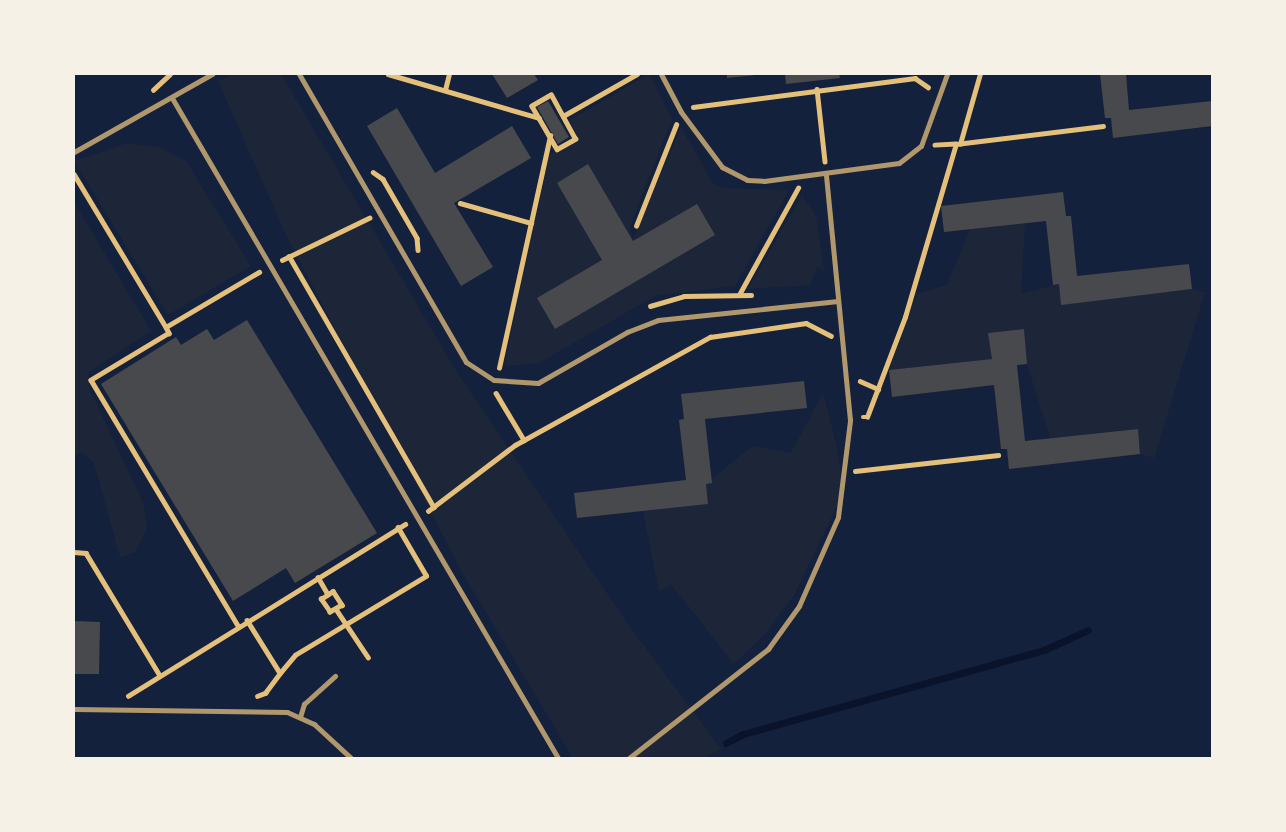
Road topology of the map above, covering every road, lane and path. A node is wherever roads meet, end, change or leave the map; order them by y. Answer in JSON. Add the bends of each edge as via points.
{"nodes":[{"id":1,"x":212,"y":74,"type":"edge"},
{"id":2,"x":299,"y":74,"type":"edge"},
{"id":3,"x":388,"y":74,"type":"edge"},
{"id":4,"x":449,"y":74,"type":"edge"},
{"id":5,"x":637,"y":74,"type":"edge"},
{"id":6,"x":661,"y":74,"type":"edge"},
{"id":7,"x":947,"y":74,"type":"edge"},
{"id":8,"x":980,"y":74,"type":"edge"},
{"id":9,"x":817,"y":89,"type":"junction"},
{"id":10,"x":445,"y":90,"type":"junction"},
{"id":11,"x":940,"y":95,"type":"junction"},
{"id":12,"x":172,"y":98,"type":"junction"},
{"id":13,"x":681,"y":112,"type":"junction"},
{"id":14,"x":562,"y":116,"type":"junction"},
{"id":15,"x":539,"y":118,"type":"junction"},
{"id":16,"x":1103,"y":126,"type":"dead end"},
{"id":17,"x":550,"y":136,"type":"junction"},
{"id":18,"x":958,"y":144,"type":"junction"},
{"id":19,"x":920,"y":146,"type":"junction"},
{"id":20,"x":74,"y":152,"type":"edge"},
{"id":21,"x":367,"y":168,"type":"dead end"},
{"id":22,"x":74,"y":174,"type":"edge"},
{"id":23,"x":826,"y":174,"type":"junction"},
{"id":24,"x":797,"y":177,"type":"junction"},
{"id":25,"x":460,"y":203,"type":"dead end"},
{"id":26,"x":380,"y":213,"type":"junction"},
{"id":27,"x":531,"y":223,"type":"junction"},
{"id":28,"x":636,"y":226,"type":"dead end"},
{"id":29,"x":418,"y":255,"type":"dead end"},
{"id":30,"x":289,"y":256,"type":"junction"},
{"id":31,"x":268,"y":266,"type":"junction"},
{"id":32,"x":740,"y":293,"type":"junction"},
{"id":33,"x":759,"y":297,"type":"dead end"},
{"id":34,"x":838,"y":301,"type":"junction"},
{"id":35,"x":640,"y":311,"type":"dead end"},
{"id":36,"x":166,"y":327,"type":"junction"},
{"id":37,"x":842,"y":335,"type":"junction"},
{"id":38,"x":490,"y":364,"type":"dead end"},
{"id":39,"x":499,"y":369,"type":"junction"},
{"id":40,"x":507,"y":372,"type":"dead end"},
{"id":41,"x":860,"y":417,"type":"dead end"},
{"id":42,"x":524,"y":440,"type":"junction"},
{"id":43,"x":998,"y":455,"type":"dead end"},
{"id":44,"x":847,"y":472,"type":"junction"},
{"id":45,"x":434,"y":507,"type":"junction"},
{"id":46,"x":415,"y":517,"type":"junction"},
{"id":47,"x":398,"y":528,"type":"junction"},
{"id":48,"x":74,"y":552,"type":"edge"},
{"id":49,"x":318,"y":577,"type":"junction"},
{"id":50,"x":328,"y":594,"type":"junction"},
{"id":51,"x":336,"y":608,"type":"junction"},
{"id":52,"x":247,"y":620,"type":"junction"},
{"id":53,"x":346,"y":624,"type":"junction"},
{"id":54,"x":238,"y":626,"type":"junction"},
{"id":55,"x":368,"y":657,"type":"dead end"},
{"id":56,"x":280,"y":673,"type":"junction"},
{"id":57,"x":159,"y":674,"type":"junction"},
{"id":58,"x":335,"y":676,"type":"dead end"},
{"id":59,"x":128,"y":693,"type":"junction"},
{"id":60,"x":154,"y":694,"type":"dead end"},
{"id":61,"x":245,"y":695,"type":"dead end"},
{"id":62,"x":74,"y":709,"type":"edge"},
{"id":63,"x":128,"y":709,"type":"junction"},
{"id":64,"x":300,"y":717,"type":"junction"},
{"id":65,"x":351,"y":758,"type":"edge"},
{"id":66,"x":558,"y":758,"type":"edge"},
{"id":67,"x":629,"y":758,"type":"edge"}],
"edges":[{"from":1,"to":12,"type":"lane"},
{"from":2,"to":26,"type":"lane"},
{"from":3,"to":10,"type":"path"},
{"from":4,"to":10,"type":"path"},
{"from":5,"to":14,"type":"path"},
{"from":6,"to":13,"type":"lane"},
{"from":7,"to":11,"type":"lane"},
{"from":8,"to":18,"type":"path"},
{"from":9,"to":11,"type":"path","via":[[915,78]]},
{"from":9,"to":13,"type":"path","via":[[705,102]]},
{"from":9,"to":23,"type":"path"},
{"from":10,"to":15,"type":"path"},
{"from":11,"to":19,"type":"lane"},
{"from":12,"to":20,"type":"lane"},
{"from":12,"to":31,"type":"lane"},
{"from":13,"to":24,"type":"lane","via":[[713,157],[733,175],[764,181]]},
{"from":13,"to":28,"type":"path"},
{"from":14,"to":15,"type":"path","via":[[551,95],[532,106]]},
{"from":14,"to":17,"type":"path","via":[[575,139],[557,149]]},
{"from":15,"to":17,"type":"path"},
{"from":16,"to":18,"type":"path"},
{"from":17,"to":27,"type":"path"},
{"from":18,"to":19,"type":"path"},
{"from":18,"to":41,"type":"path","via":[[905,317],[867,417]]},
{"from":19,"to":23,"type":"lane","via":[[899,163]]},
{"from":21,"to":29,"type":"path","via":[[383,179],[417,238]]},
{"from":22,"to":36,"type":"path"},
{"from":23,"to":24,"type":"lane"},
{"from":23,"to":34,"type":"lane"},
{"from":24,"to":32,"type":"path","via":[[799,192]]},
{"from":25,"to":27,"type":"path"},
{"from":26,"to":30,"type":"path"},
{"from":26,"to":34,"type":"lane","via":[[466,362],[507,384],[538,383],[627,332],[658,320]]},
{"from":27,"to":39,"type":"path"},
{"from":30,"to":31,"type":"path"},
{"from":30,"to":45,"type":"path"},
{"from":31,"to":36,"type":"path"},
{"from":31,"to":46,"type":"lane"},
{"from":32,"to":33,"type":"path"},
{"from":32,"to":35,"type":"path","via":[[667,298]]},
{"from":34,"to":37,"type":"lane"},
{"from":36,"to":54,"type":"path","via":[[169,333],[91,380]]},
{"from":37,"to":42,"type":"path","via":[[825,337],[818,327],[806,323],[710,337]]},
{"from":37,"to":44,"type":"lane","via":[[850,420]]},
{"from":38,"to":39,"type":"path"},
{"from":39,"to":40,"type":"path"},
{"from":39,"to":42,"type":"path","via":[[494,390]]},
{"from":42,"to":45,"type":"path"},
{"from":43,"to":44,"type":"path"},
{"from":44,"to":67,"type":"lane","via":[[838,517],[819,566],[799,606],[768,649]]},
{"from":45,"to":46,"type":"path"},
{"from":46,"to":47,"type":"path"},
{"from":46,"to":66,"type":"lane"},
{"from":47,"to":49,"type":"path"},
{"from":47,"to":53,"type":"path","via":[[426,576]]},
{"from":48,"to":57,"type":"path","via":[[86,553]]},
{"from":49,"to":50,"type":"path"},
{"from":49,"to":52,"type":"path"},
{"from":50,"to":51,"type":"path","via":[[333,591],[342,605]]},
{"from":50,"to":51,"type":"path","via":[[321,599],[330,612]]},
{"from":51,"to":53,"type":"path"},
{"from":52,"to":54,"type":"path"},
{"from":52,"to":56,"type":"path"},
{"from":53,"to":55,"type":"path"},
{"from":53,"to":56,"type":"path","via":[[295,654]]},
{"from":54,"to":57,"type":"path"},
{"from":56,"to":61,"type":"path","via":[[265,693]]},
{"from":57,"to":59,"type":"path"},
{"from":58,"to":64,"type":"lane","via":[[304,704]]},
{"from":59,"to":60,"type":"path"},
{"from":59,"to":63,"type":"path"},
{"from":62,"to":63,"type":"lane"},
{"from":63,"to":64,"type":"lane","via":[[273,710]]},
{"from":64,"to":65,"type":"lane","via":[[328,734]]}]}
